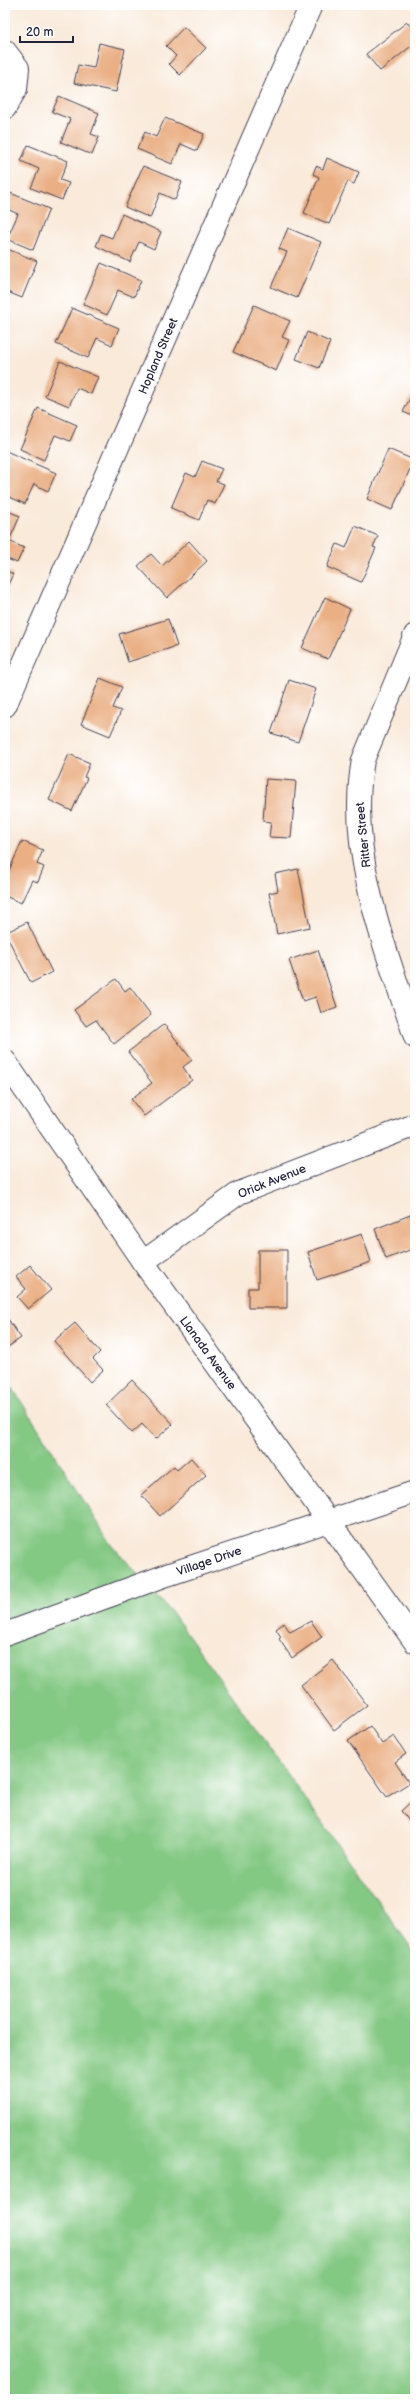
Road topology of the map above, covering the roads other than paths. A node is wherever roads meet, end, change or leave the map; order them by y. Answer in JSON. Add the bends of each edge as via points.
{"nodes":[{"id":1,"x":311,"y":5,"type":"edge"},
{"id":2,"x":11,"y":59,"type":"edge"},
{"id":3,"x":5,"y":108,"type":"edge"},
{"id":4,"x":415,"y":635,"type":"edge"},
{"id":5,"x":5,"y":706,"type":"edge"},
{"id":6,"x":415,"y":1037,"type":"edge"},
{"id":7,"x":5,"y":1061,"type":"edge"},
{"id":8,"x":415,"y":1125,"type":"edge"},
{"id":9,"x":143,"y":1262,"type":"junction"},
{"id":10,"x":415,"y":1492,"type":"edge"},
{"id":11,"x":329,"y":1520,"type":"junction"},
{"id":12,"x":5,"y":1634,"type":"edge"},
{"id":13,"x":415,"y":1642,"type":"edge"}],
"edges":[{"from":1,"to":5,"type":"street","name":"Hopland Street"},
{"from":2,"to":3,"type":"street","via":[[16,89]]},
{"from":4,"to":6,"type":"street","name":"Ritter Street","via":[[363,760],[359,806],[360,832],[372,906]]},
{"from":7,"to":9,"type":"street","name":"Llanada Avenue"},
{"from":8,"to":9,"type":"street","name":"Orick Avenue","via":[[239,1193]]},
{"from":9,"to":11,"type":"street","name":"Llanada Avenue"},
{"from":10,"to":11,"type":"street","name":"Village Drive"},
{"from":11,"to":12,"type":"street","name":"Village Drive"},
{"from":11,"to":13,"type":"street","name":"Llanada Avenue"}]}
